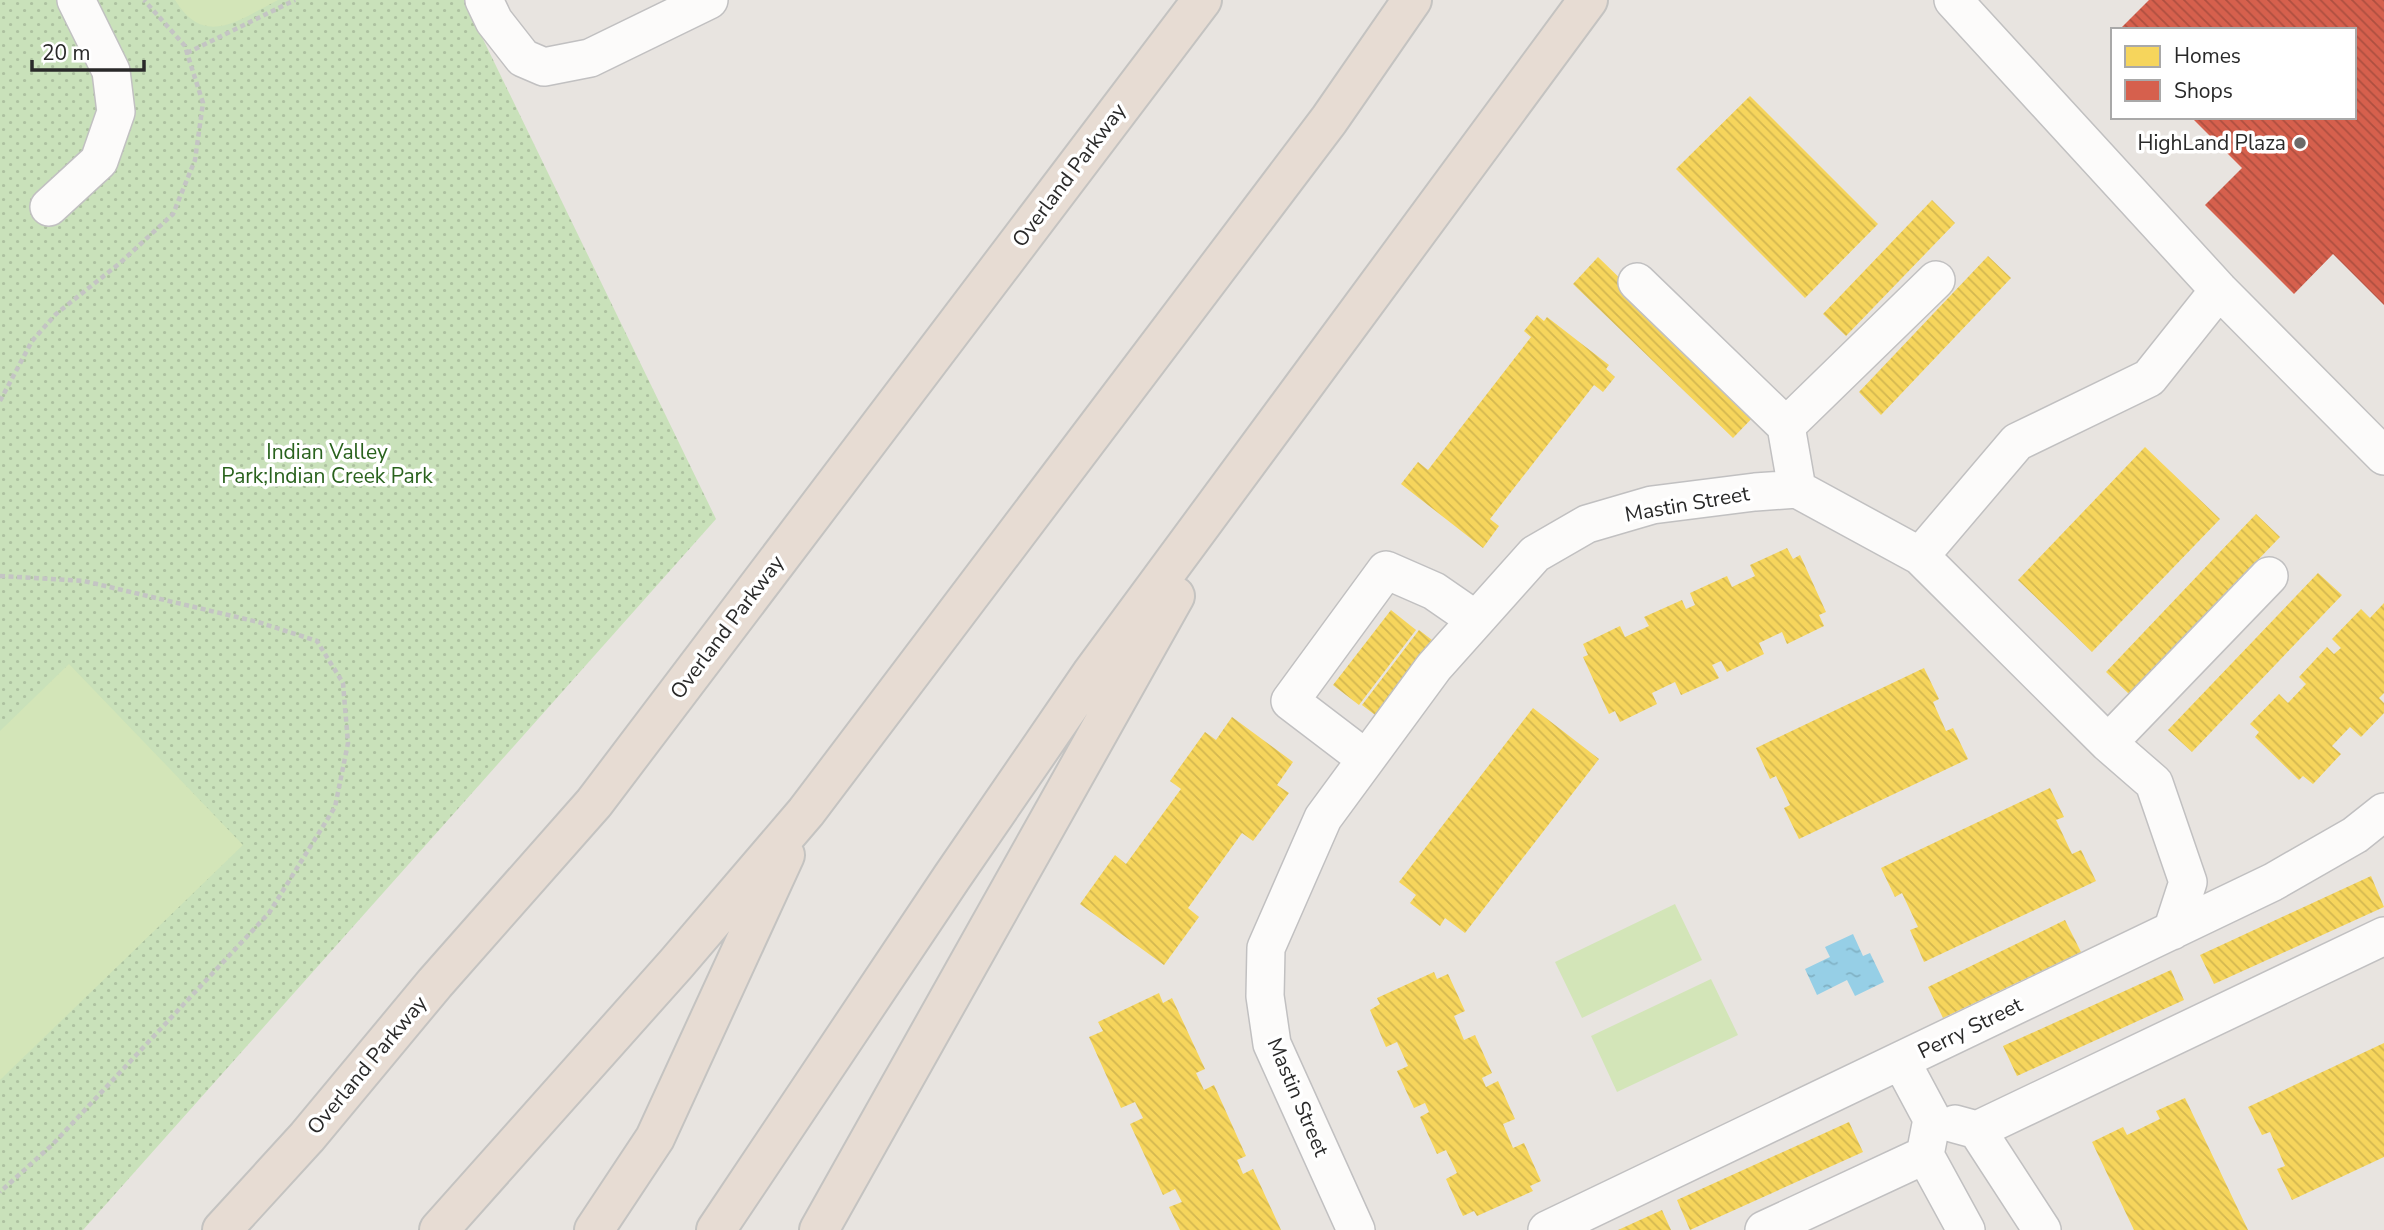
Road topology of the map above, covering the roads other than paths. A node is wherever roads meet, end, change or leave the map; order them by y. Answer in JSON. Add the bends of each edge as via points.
{"nodes":[{"id":1,"x":76,"y":0,"type":"edge"},
{"id":2,"x":484,"y":0,"type":"edge"},
{"id":3,"x":709,"y":0,"type":"edge"},
{"id":4,"x":1202,"y":0,"type":"edge"},
{"id":5,"x":1412,"y":0,"type":"edge"},
{"id":6,"x":1588,"y":0,"type":"edge"},
{"id":7,"x":1953,"y":0,"type":"edge"},
{"id":8,"x":49,"y":207,"type":"dead end"},
{"id":9,"x":1936,"y":280,"type":"dead end"},
{"id":10,"x":1637,"y":282,"type":"dead end"},
{"id":11,"x":2219,"y":290,"type":"junction"},
{"id":12,"x":1786,"y":426,"type":"junction"},
{"id":13,"x":1255,"y":453,"type":"junction"},
{"id":14,"x":2384,"y":456,"type":"edge"},
{"id":15,"x":1797,"y":489,"type":"junction"},
{"id":16,"x":1920,"y":556,"type":"junction"},
{"id":17,"x":2269,"y":576,"type":"dead end"},
{"id":18,"x":1476,"y":620,"type":"junction"},
{"id":19,"x":2108,"y":743,"type":"junction"},
{"id":20,"x":1366,"y":759,"type":"junction"},
{"id":21,"x":806,"y":812,"type":"junction"},
{"id":22,"x":2382,"y":817,"type":"edge"},
{"id":23,"x":2172,"y":931,"type":"junction"},
{"id":24,"x":2384,"y":936,"type":"edge"},
{"id":25,"x":1901,"y":1061,"type":"junction"},
{"id":26,"x":1933,"y":1119,"type":"junction"},
{"id":27,"x":1977,"y":1130,"type":"junction"},
{"id":28,"x":1925,"y":1155,"type":"junction"},
{"id":29,"x":222,"y":1230,"type":"edge"},
{"id":30,"x":439,"y":1230,"type":"edge"},
{"id":31,"x":594,"y":1230,"type":"edge"},
{"id":32,"x":716,"y":1230,"type":"edge"},
{"id":33,"x":819,"y":1230,"type":"edge"},
{"id":34,"x":1356,"y":1230,"type":"edge"},
{"id":35,"x":1547,"y":1230,"type":"edge"},
{"id":36,"x":1764,"y":1230,"type":"edge"},
{"id":37,"x":1966,"y":1230,"type":"edge"},
{"id":38,"x":2042,"y":1230,"type":"edge"}],
"edges":[{"from":1,"to":8,"type":"street","via":[[111,71],[116,112],[99,161]]},
{"from":2,"to":3,"type":"street","via":[[523,58],[544,66],[590,58]]},
{"from":4,"to":29,"type":"highway","name":"Overland Parkway","via":[[594,803]]},
{"from":5,"to":21,"type":"highway","via":[[1329,120]]},
{"from":6,"to":13,"type":"highway"},
{"from":7,"to":11,"type":"street"},
{"from":9,"to":12,"type":"street"},
{"from":10,"to":12,"type":"street"},
{"from":11,"to":14,"type":"street"},
{"from":11,"to":16,"type":"street","via":[[2149,378],[2017,442]]},
{"from":12,"to":15,"type":"street"},
{"from":13,"to":32,"type":"highway","via":[[1092,673]]},
{"from":13,"to":33,"type":"highway"},
{"from":15,"to":16,"type":"street"},
{"from":15,"to":18,"type":"street","name":"Mastin Street","via":[[1652,505],[1587,524],[1535,554]]},
{"from":16,"to":19,"type":"street"},
{"from":17,"to":19,"type":"street"},
{"from":18,"to":20,"type":"street","name":"Mastin Street","via":[[1434,667]]},
{"from":18,"to":20,"type":"street","via":[[1434,591],[1386,570],[1290,701]]},
{"from":19,"to":23,"type":"street","via":[[2154,783],[2188,881]]},
{"from":20,"to":34,"type":"street","name":"Mastin Street","via":[[1324,818],[1266,948],[1265,984],[1272,1045]]},
{"from":21,"to":30,"type":"highway"},
{"from":21,"to":31,"type":"highway","via":[[655,1138]]},
{"from":22,"to":23,"type":"street","name":"Perry Street","via":[[2273,882]]},
{"from":23,"to":25,"type":"street","name":"Perry Street"},
{"from":24,"to":27,"type":"street"},
{"from":25,"to":26,"type":"street"},
{"from":25,"to":35,"type":"street","name":"Perry Street"},
{"from":26,"to":27,"type":"street"},
{"from":26,"to":28,"type":"street"},
{"from":27,"to":38,"type":"street"},
{"from":28,"to":36,"type":"street"},
{"from":28,"to":37,"type":"street"}]}
